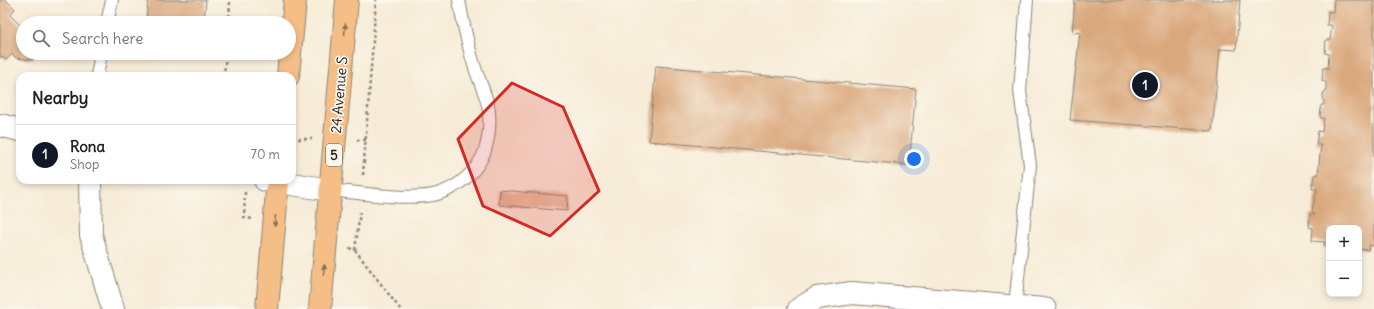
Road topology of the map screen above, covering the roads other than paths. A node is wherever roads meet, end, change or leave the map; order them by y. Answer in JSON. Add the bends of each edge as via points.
{"nodes":[{"id":1,"x":112,"y":0,"type":"edge"},
{"id":2,"x":296,"y":0,"type":"edge"},
{"id":3,"x":347,"y":0,"type":"edge"},
{"id":4,"x":459,"y":0,"type":"edge"},
{"id":5,"x":1027,"y":0,"type":"edge"},
{"id":6,"x":109,"y":16,"type":"edge"},
{"id":7,"x":294,"y":16,"type":"edge"},
{"id":8,"x":100,"y":60,"type":"edge"},
{"id":9,"x":290,"y":60,"type":"edge"},
{"id":10,"x":98,"y":72,"type":"edge"},
{"id":11,"x":288,"y":72,"type":"edge"},
{"id":12,"x":0,"y":125,"type":"edge"},
{"id":13,"x":16,"y":129,"type":"edge"},
{"id":14,"x":90,"y":184,"type":"edge"},
{"id":15,"x":274,"y":184,"type":"edge"},
{"id":16,"x":293,"y":184,"type":"edge"},
{"id":17,"x":331,"y":190,"type":"junction"},
{"id":18,"x":1014,"y":306,"type":"junction"},
{"id":19,"x":113,"y":309,"type":"edge"},
{"id":20,"x":267,"y":309,"type":"edge"},
{"id":21,"x":320,"y":309,"type":"edge"},
{"id":22,"x":800,"y":309,"type":"edge"},
{"id":23,"x":1045,"y":309,"type":"edge"}],
"edges":[{"from":1,"to":6,"type":"lane"},
{"from":2,"to":7,"type":"main road"},
{"from":17,"to":3,"type":"main road","name":"24 Avenue S","number":"5","one_way":true},
{"from":4,"to":17,"type":"lane","via":[[475,67],[488,106],[488,133],[481,160],[471,174],[455,187],[437,194],[420,196]]},
{"from":5,"to":18,"type":"lane","via":[[1020,91],[1030,165]]},
{"from":8,"to":10,"type":"lane"},
{"from":9,"to":11,"type":"main road"},
{"from":12,"to":13,"type":"street"},
{"from":14,"to":19,"type":"street","via":[[90,235]]},
{"from":15,"to":20,"type":"main road","one_way":true},
{"from":16,"to":17,"type":"street"},
{"from":21,"to":17,"type":"main road","name":"24 Avenue S","number":"5","one_way":true},
{"from":18,"to":22,"type":"street","via":[[852,293],[817,298]]},
{"from":18,"to":23,"type":"street"}]}
